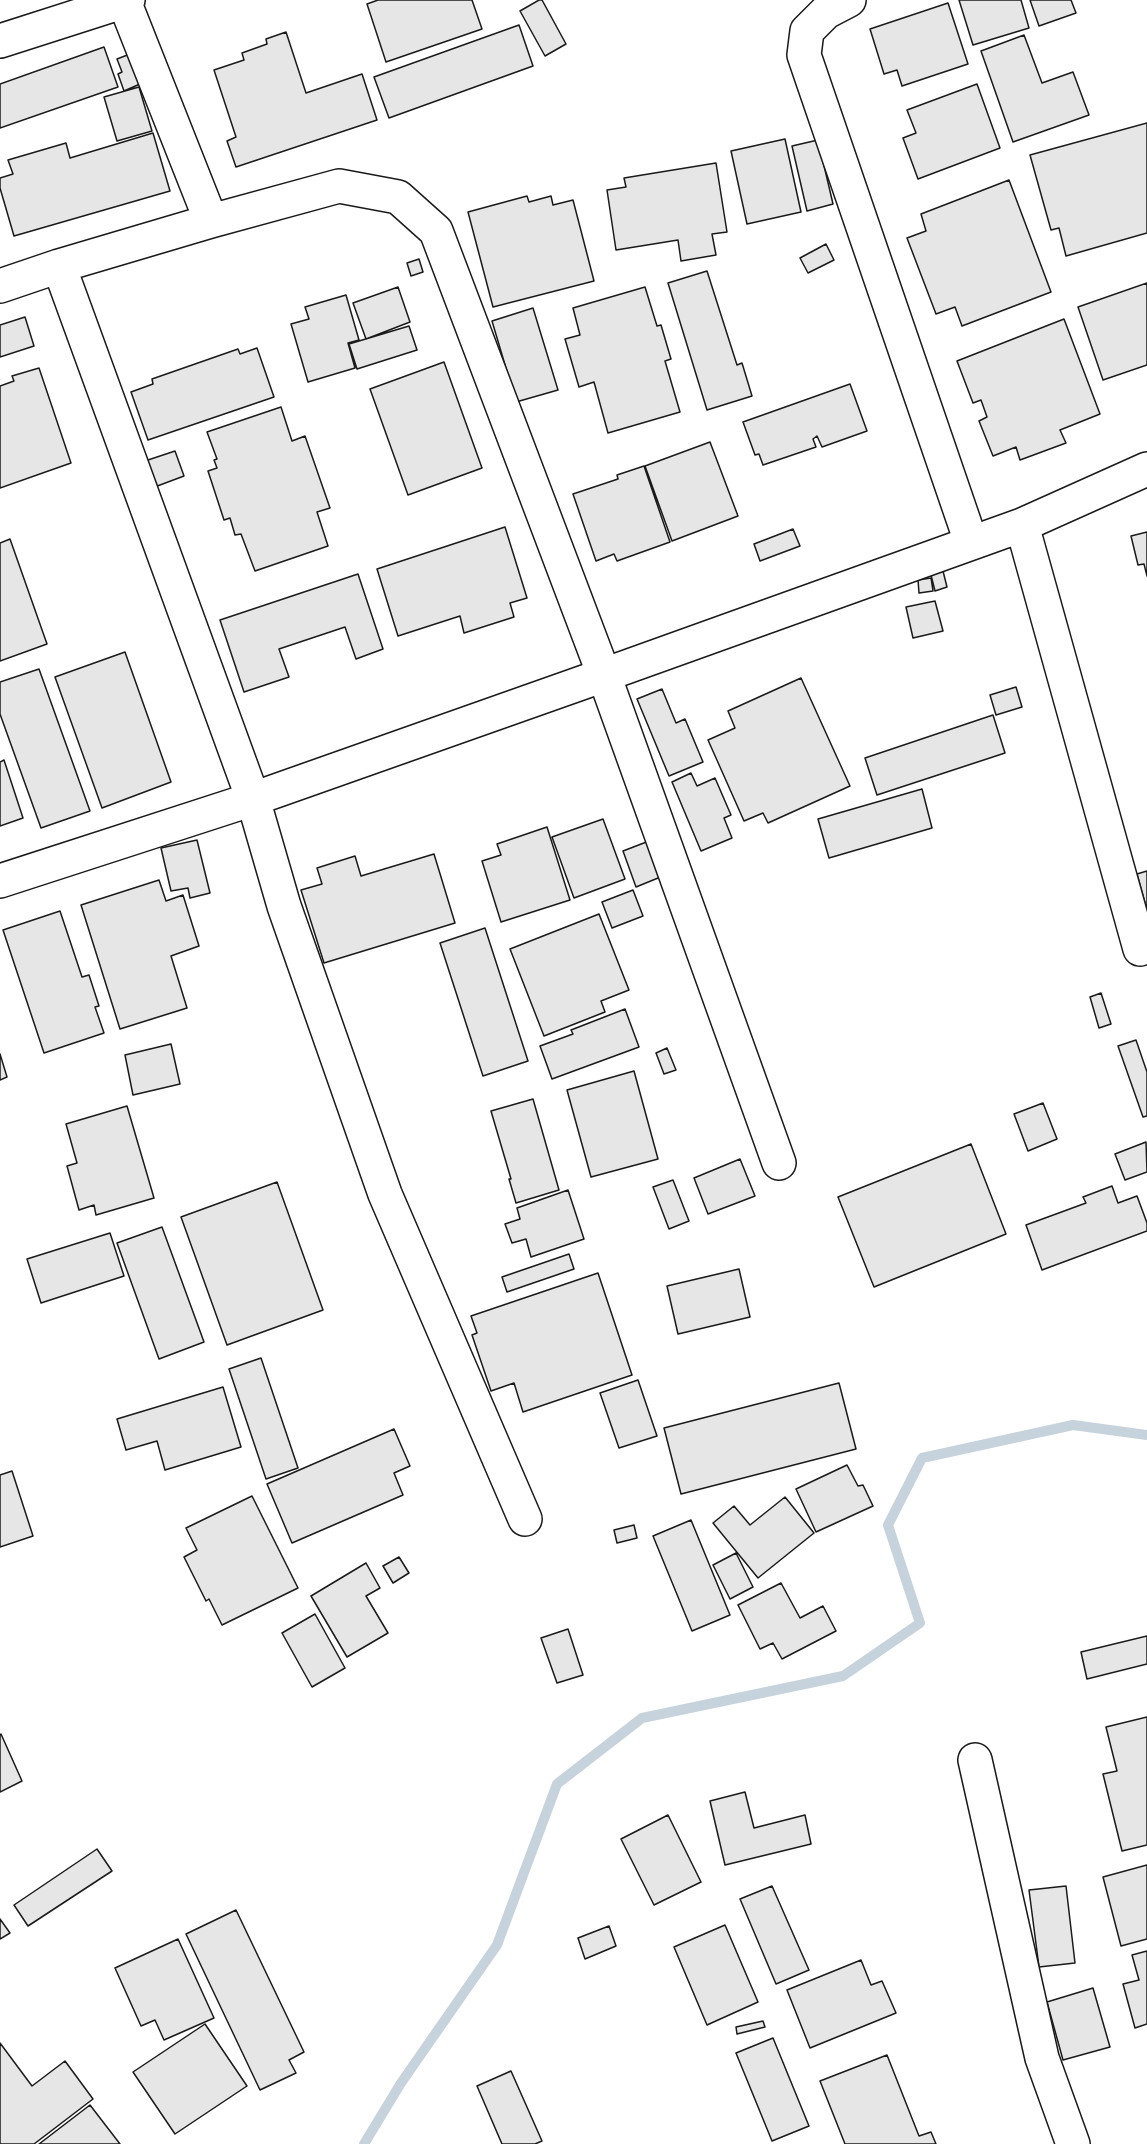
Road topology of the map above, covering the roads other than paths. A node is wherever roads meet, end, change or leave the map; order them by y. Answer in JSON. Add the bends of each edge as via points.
{"nodes":[{"id":1,"x":849,"y":0,"type":"edge"},
{"id":2,"x":126,"y":1,"type":"edge"},
{"id":3,"x":0,"y":40,"type":"edge"},
{"id":4,"x":211,"y":220,"type":"junction"},
{"id":5,"x":59,"y":266,"type":"junction"},
{"id":6,"x":0,"y":286,"type":"edge"},
{"id":7,"x":1147,"y":469,"type":"edge"},
{"id":8,"x":1022,"y":525,"type":"junction"},
{"id":9,"x":971,"y":542,"type":"junction"},
{"id":10,"x":604,"y":675,"type":"junction"},
{"id":11,"x":253,"y":799,"type":"junction"},
{"id":12,"x":0,"y":881,"type":"edge"},
{"id":13,"x":1140,"y":949,"type":"dead end"},
{"id":14,"x":779,"y":1163,"type":"dead end"},
{"id":15,"x":525,"y":1519,"type":"dead end"},
{"id":16,"x":975,"y":1760,"type":"dead end"},
{"id":17,"x":1073,"y":2144,"type":"edge"}],
"edges":[{"from":1,"to":9,"type":"street","via":[[826,12],[807,31],[804,55]]},
{"from":2,"to":3,"type":"street"},
{"from":2,"to":4,"type":"street"},
{"from":4,"to":5,"type":"street"},
{"from":4,"to":10,"type":"street","via":[[339,186],[398,197],[436,231]]},
{"from":5,"to":6,"type":"street"},
{"from":5,"to":11,"type":"street"},
{"from":7,"to":8,"type":"street"},
{"from":8,"to":9,"type":"street"},
{"from":8,"to":13,"type":"street"},
{"from":9,"to":10,"type":"street"},
{"from":10,"to":11,"type":"street"},
{"from":10,"to":14,"type":"street"},
{"from":11,"to":12,"type":"street"},
{"from":11,"to":15,"type":"street","via":[[284,906],[385,1194]]},
{"from":16,"to":17,"type":"street","via":[[1042,2058]]}]}
